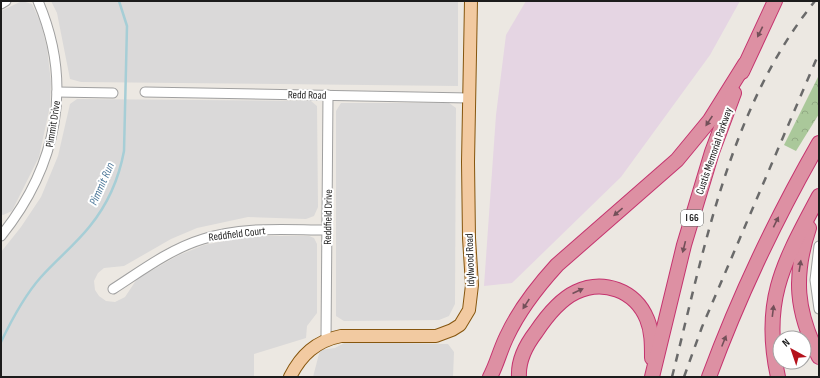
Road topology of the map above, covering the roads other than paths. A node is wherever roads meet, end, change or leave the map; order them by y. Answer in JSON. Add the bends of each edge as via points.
{"nodes":[{"id":1,"x":6,"y":1,"type":"edge"},
{"id":2,"x":38,"y":1,"type":"edge"},
{"id":3,"x":471,"y":1,"type":"edge"},
{"id":4,"x":775,"y":1,"type":"edge"},
{"id":5,"x":1,"y":4,"type":"edge"},
{"id":6,"x":745,"y":64,"type":"junction"},
{"id":7,"x":57,"y":92,"type":"junction"},
{"id":8,"x":145,"y":92,"type":"dead end"},
{"id":9,"x":113,"y":93,"type":"dead end"},
{"id":10,"x":328,"y":95,"type":"junction"},
{"id":11,"x":469,"y":98,"type":"junction"},
{"id":12,"x":819,"y":143,"type":"edge"},
{"id":13,"x":819,"y":196,"type":"edge"},
{"id":14,"x":819,"y":206,"type":"edge"},
{"id":15,"x":327,"y":230,"type":"junction"},
{"id":16,"x":1,"y":234,"type":"edge"},
{"id":17,"x":819,"y":246,"type":"edge"},
{"id":18,"x":113,"y":289,"type":"dead end"},
{"id":19,"x":819,"y":309,"type":"edge"},
{"id":20,"x":326,"y":339,"type":"junction"},
{"id":21,"x":819,"y":356,"type":"edge"},
{"id":22,"x":290,"y":377,"type":"edge"},
{"id":23,"x":490,"y":377,"type":"edge"},
{"id":24,"x":519,"y":377,"type":"edge"},
{"id":25,"x":652,"y":377,"type":"edge"},
{"id":26,"x":709,"y":377,"type":"edge"},
{"id":27,"x":778,"y":377,"type":"edge"}],
"edges":[{"from":1,"to":5,"type":"street"},
{"from":2,"to":7,"type":"street","name":"Pimmit Drive","via":[[54,49]]},
{"from":3,"to":11,"type":"main road","name":"Idylwood Road"},
{"from":4,"to":6,"type":"highway","name":"Custis Memorial Parkway","number":"I 66","one_way":true},
{"from":6,"to":23,"type":"highway","one_way":true,"via":[[710,120],[677,160],[543,281],[507,335]]},
{"from":6,"to":25,"type":"highway","name":"Custis Memorial Parkway","number":"I 66","one_way":true,"via":[[700,190]]},
{"from":7,"to":9,"type":"street"},
{"from":7,"to":16,"type":"street","name":"Pimmit Drive","via":[[54,130],[45,162],[27,200]]},
{"from":8,"to":10,"type":"street","name":"Redd Road"},
{"from":10,"to":11,"type":"street","name":"Redd Road"},
{"from":10,"to":15,"type":"street","name":"Reddfield Drive"},
{"from":11,"to":20,"type":"main road","name":"Idylwood Road","via":[[469,231],[472,285],[471,302],[465,317],[452,330],[436,336],[341,336]]},
{"from":26,"to":12,"type":"highway","one_way":true,"via":[[782,209]]},
{"from":27,"to":13,"type":"highway","one_way":true,"via":[[772,331],[775,294],[789,255]]},
{"from":21,"to":14,"type":"highway","one_way":true,"via":[[802,318],[798,279],[807,234]]},
{"from":15,"to":18,"type":"street","name":"Reddfield Court","via":[[235,232],[202,239],[167,255]]},
{"from":15,"to":20,"type":"street","name":"Reddfield Drive"},
{"from":17,"to":19,"type":"street","via":[[815,273]]},
{"from":20,"to":22,"type":"main road","name":"Idylwood Road","via":[[301,358]]},
{"from":24,"to":25,"type":"highway","one_way":true,"via":[[524,353],[544,320],[566,298],[580,290],[596,286],[617,289],[642,309],[650,330]]}]}
